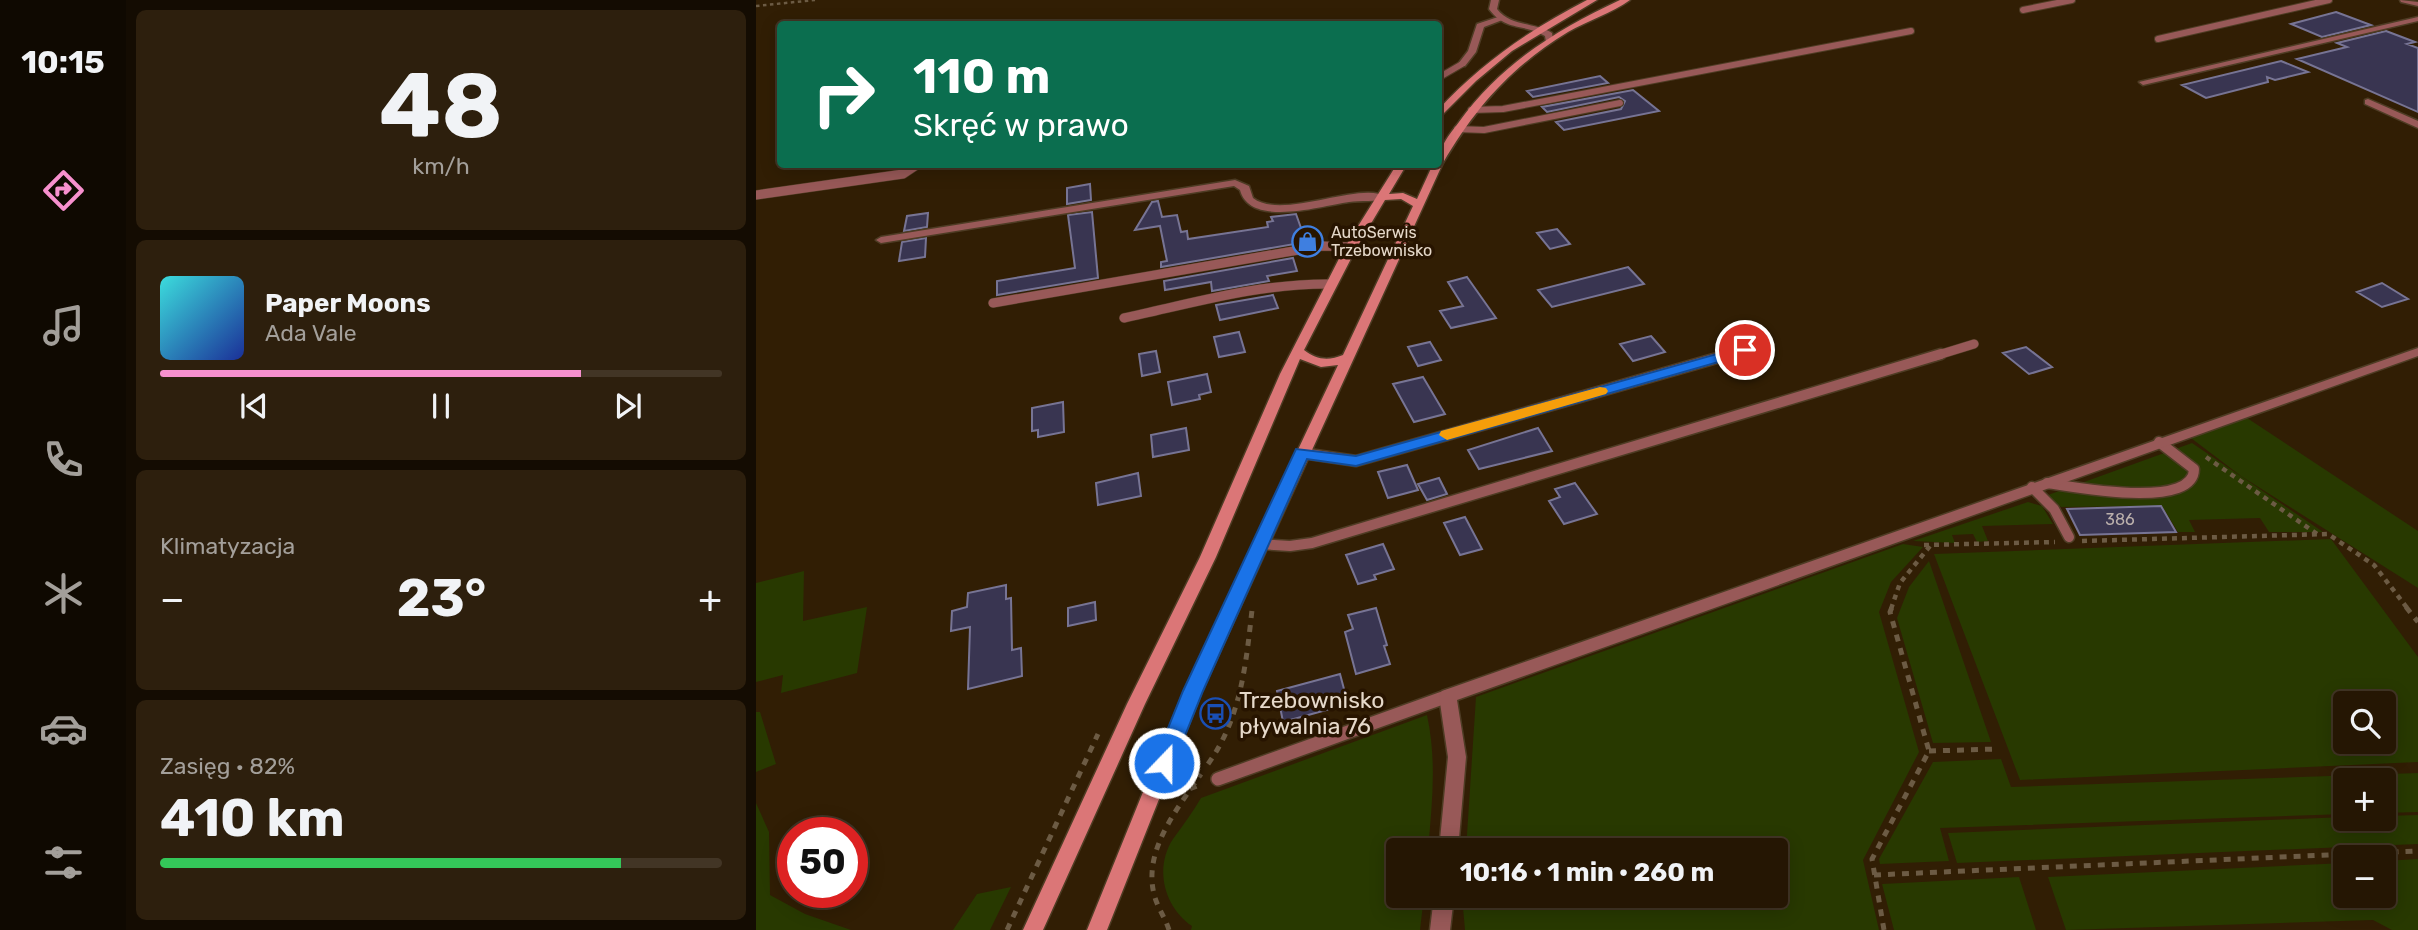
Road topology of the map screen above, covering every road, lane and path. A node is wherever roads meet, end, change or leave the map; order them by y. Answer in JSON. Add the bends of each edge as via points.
{"nodes":[{"id":1,"x":815,"y":0,"type":"edge"},
{"id":2,"x":1495,"y":0,"type":"edge"},
{"id":3,"x":1593,"y":0,"type":"edge"},
{"id":4,"x":1626,"y":0,"type":"edge"},
{"id":5,"x":2072,"y":0,"type":"edge"},
{"id":6,"x":2329,"y":0,"type":"edge"},
{"id":7,"x":2404,"y":0,"type":"edge"},
{"id":8,"x":2418,"y":4,"type":"edge"},
{"id":9,"x":756,"y":6,"type":"edge"},
{"id":10,"x":2023,"y":10,"type":"dead end"},
{"id":11,"x":1501,"y":19,"type":"junction"},
{"id":12,"x":2418,"y":19,"type":"edge"},
{"id":13,"x":1512,"y":25,"type":"junction"},
{"id":14,"x":1537,"y":29,"type":"junction"},
{"id":15,"x":1911,"y":31,"type":"dead end"},
{"id":16,"x":2158,"y":39,"type":"dead end"},
{"id":17,"x":1520,"y":40,"type":"junction"},
{"id":18,"x":1549,"y":40,"type":"junction"},
{"id":19,"x":1462,"y":64,"type":"joint"},
{"id":20,"x":1442,"y":77,"type":"edge"},
{"id":21,"x":2143,"y":82,"type":"dead end"},
{"id":22,"x":2368,"y":102,"type":"dead end"},
{"id":23,"x":1620,"y":103,"type":"dead end"},
{"id":24,"x":1471,"y":110,"type":"junction"},
{"id":25,"x":1442,"y":112,"type":"edge"},
{"id":26,"x":2418,"y":125,"type":"edge"},
{"id":27,"x":1457,"y":129,"type":"junction"},
{"id":28,"x":1442,"y":157,"type":"edge"},
{"id":29,"x":912,"y":168,"type":"edge"},
{"id":30,"x":1399,"y":168,"type":"edge"},
{"id":31,"x":1436,"y":168,"type":"edge"},
{"id":32,"x":756,"y":195,"type":"edge"},
{"id":33,"x":1381,"y":197,"type":"junction"},
{"id":34,"x":1418,"y":204,"type":"junction"},
{"id":35,"x":881,"y":240,"type":"dead end"},
{"id":36,"x":1351,"y":247,"type":"junction"},
{"id":37,"x":1332,"y":284,"type":"junction"},
{"id":38,"x":993,"y":303,"type":"dead end"},
{"id":39,"x":1124,"y":318,"type":"dead end"},
{"id":40,"x":1974,"y":344,"type":"dead end"},
{"id":41,"x":1745,"y":350,"type":"dead end"},
{"id":42,"x":1298,"y":351,"type":"junction"},
{"id":43,"x":2418,"y":352,"type":"edge"},
{"id":44,"x":1347,"y":358,"type":"junction"},
{"id":45,"x":2175,"y":436,"type":"junction"},
{"id":46,"x":2159,"y":442,"type":"junction"},
{"id":47,"x":1302,"y":453,"type":"junction"},
{"id":48,"x":2038,"y":485,"type":"junction"},
{"id":49,"x":2318,"y":534,"type":"junction"},
{"id":50,"x":2066,"y":540,"type":"junction"},
{"id":51,"x":1260,"y":544,"type":"junction"},
{"id":52,"x":2418,"y":622,"type":"edge"},
{"id":53,"x":1448,"y":696,"type":"junction"},
{"id":54,"x":1997,"y":749,"type":"dead end"},
{"id":55,"x":1929,"y":751,"type":"junction"},
{"id":56,"x":1218,"y":779,"type":"joint"},
{"id":57,"x":1177,"y":794,"type":"dead end"},
{"id":58,"x":1449,"y":838,"type":"edge"},
{"id":59,"x":2418,"y":851,"type":"edge"},
{"id":60,"x":1874,"y":875,"type":"junction"},
{"id":61,"x":1443,"y":908,"type":"edge"},
{"id":62,"x":1033,"y":930,"type":"edge"},
{"id":63,"x":1097,"y":930,"type":"edge"},
{"id":64,"x":1440,"y":930,"type":"edge"},
{"id":65,"x":1884,"y":930,"type":"edge"}],
"edges":[{"from":1,"to":9,"type":"path"},
{"from":2,"to":11,"type":"street","via":[[1493,9]]},
{"from":3,"to":14,"type":"main road"},
{"from":4,"to":18,"type":"main road"},
{"from":5,"to":10,"type":"lane"},
{"from":6,"to":16,"type":"lane"},
{"from":7,"to":8,"type":"street"},
{"from":11,"to":13,"type":"street"},
{"from":11,"to":19,"type":"street","via":[[1479,26],[1472,52]]},
{"from":12,"to":21,"type":"street"},
{"from":13,"to":14,"type":"street"},
{"from":13,"to":17,"type":"street"},
{"from":14,"to":17,"type":"main road"},
{"from":14,"to":18,"type":"street","via":[[1547,33]]},
{"from":15,"to":24,"type":"lane","via":[[1503,109]]},
{"from":17,"to":25,"type":"main road","via":[[1481,69]]},
{"from":18,"to":24,"type":"main road","via":[[1508,70]]},
{"from":19,"to":20,"type":"lane"},
{"from":22,"to":26,"type":"street"},
{"from":23,"to":27,"type":"lane","via":[[1484,130]]},
{"from":24,"to":27,"type":"main road"},
{"from":27,"to":28,"type":"main road"},
{"from":29,"to":32,"type":"lane","via":[[902,174]]},
{"from":30,"to":33,"type":"main road"},
{"from":31,"to":34,"type":"main road"},
{"from":33,"to":34,"type":"main road","via":[[1403,196]]},
{"from":33,"to":35,"type":"street","via":[[1352,196],[1271,208],[1254,204],[1245,188],[1235,183]]},
{"from":33,"to":36,"type":"main road"},
{"from":34,"to":44,"type":"main road"},
{"from":36,"to":37,"type":"main road"},
{"from":36,"to":38,"type":"lane","via":[[1322,246]]},
{"from":37,"to":39,"type":"lane","via":[[1291,283]]},
{"from":37,"to":42,"type":"main road"},
{"from":40,"to":51,"type":"lane","via":[[1312,543],[1290,547]]},
{"from":41,"to":47,"type":"lane","via":[[1356,461]]},
{"from":42,"to":44,"type":"main road","via":[[1321,363]]},
{"from":42,"to":62,"type":"main road"},
{"from":43,"to":45,"type":"street"},
{"from":44,"to":47,"type":"main road"},
{"from":45,"to":46,"type":"street"},
{"from":45,"to":49,"type":"path"},
{"from":46,"to":48,"type":"street"},
{"from":46,"to":48,"type":"lane","via":[[2194,469],[2190,484],[2166,493]]},
{"from":47,"to":51,"type":"main road"},
{"from":48,"to":50,"type":"lane"},
{"from":48,"to":53,"type":"street"},
{"from":49,"to":50,"type":"path"},
{"from":49,"to":52,"type":"path","via":[[2328,534],[2374,565]]},
{"from":50,"to":55,"type":"path","via":[[1930,545],[1900,583],[1890,612]]},
{"from":51,"to":63,"type":"main road","via":[[1193,691]]},
{"from":53,"to":56,"type":"lane"},
{"from":53,"to":58,"type":"street","via":[[1457,757]]},
{"from":54,"to":55,"type":"path"},
{"from":55,"to":60,"type":"path","via":[[1872,859]]},
{"from":56,"to":57,"type":"path"},
{"from":59,"to":60,"type":"path"},
{"from":60,"to":65,"type":"path"},
{"from":61,"to":64,"type":"street"}]}
